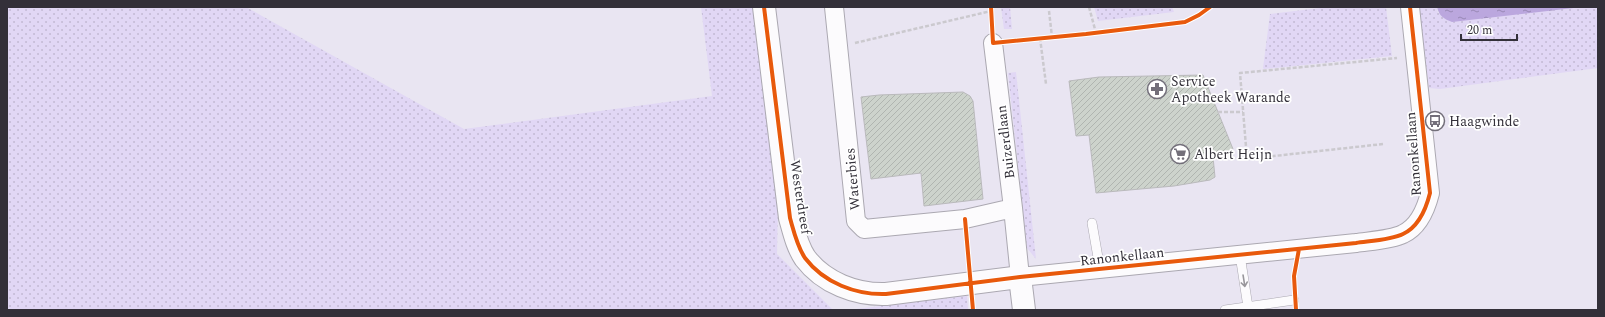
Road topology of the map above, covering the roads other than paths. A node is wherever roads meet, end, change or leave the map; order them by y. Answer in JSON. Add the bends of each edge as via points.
{"nodes":[{"id":1,"x":764,"y":7,"type":"edge"},
{"id":2,"x":834,"y":7,"type":"edge"},
{"id":3,"x":1410,"y":7,"type":"edge"},
{"id":4,"x":994,"y":43,"type":"road end"},
{"id":5,"x":1013,"y":208,"type":"junction"},
{"id":6,"x":1092,"y":223,"type":"dead end"},
{"id":7,"x":1240,"y":255,"type":"junction"},
{"id":8,"x":1100,"y":269,"type":"junction"},
{"id":9,"x":1020,"y":277,"type":"junction"},
{"id":10,"x":1294,"y":300,"type":"dead end"},
{"id":11,"x":1248,"y":307,"type":"junction"},
{"id":12,"x":1024,"y":310,"type":"edge"},
{"id":13,"x":1225,"y":310,"type":"edge"}],
"edges":[{"from":1,"to":9,"type":"street","name":"Westerdreef","via":[[790,218],[798,246],[817,270],[849,290],[869,295]]},
{"from":2,"to":5,"type":"street","name":"Waterbies","via":[[856,221],[864,230],[965,219]]},
{"from":3,"to":7,"type":"street","name":"Ranonkellaan","via":[[1430,193],[1423,214],[1414,226],[1402,235],[1391,238]]},
{"from":4,"to":5,"type":"street","name":"Buizerdlaan"},
{"from":5,"to":9,"type":"street","name":"Buizerdlaan"},
{"from":6,"to":8,"type":"lane"},
{"from":7,"to":8,"type":"street","name":"Ranonkellaan"},
{"from":7,"to":11,"type":"lane","one_way":true},
{"from":8,"to":9,"type":"street","name":"Ranonkellaan"},
{"from":9,"to":12,"type":"street"},
{"from":10,"to":11,"type":"lane"},
{"from":11,"to":13,"type":"lane"}]}
